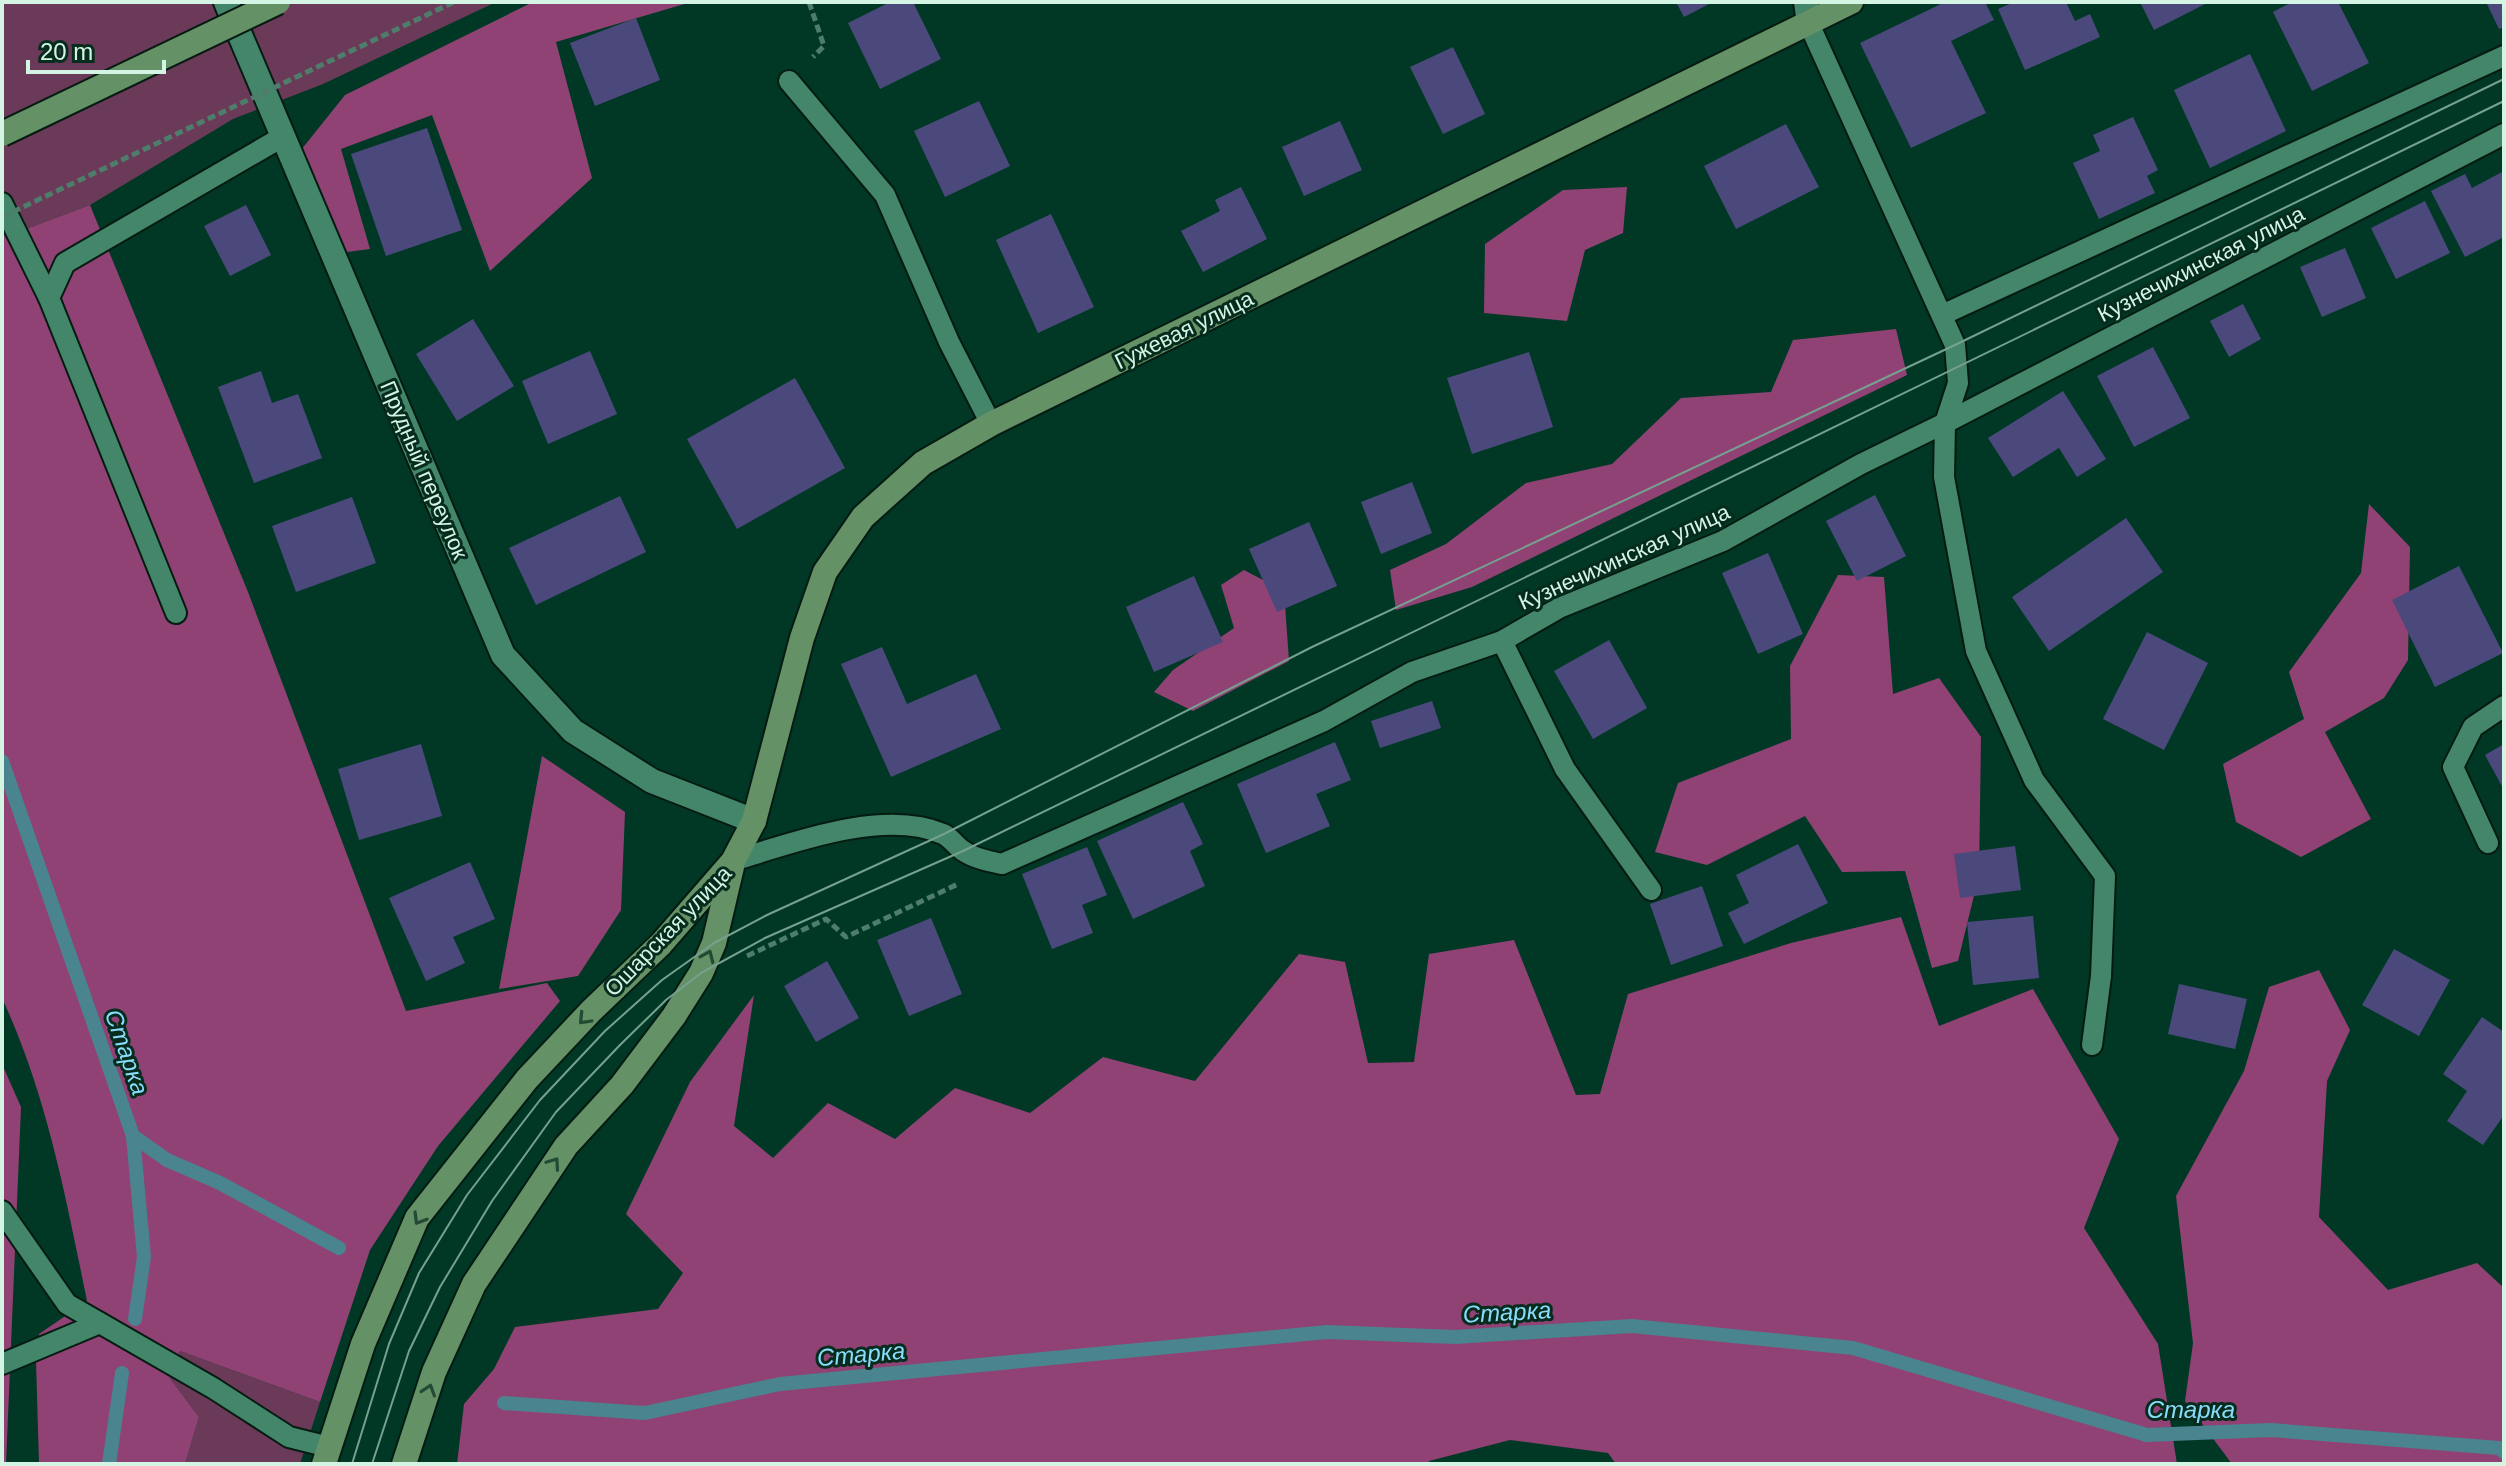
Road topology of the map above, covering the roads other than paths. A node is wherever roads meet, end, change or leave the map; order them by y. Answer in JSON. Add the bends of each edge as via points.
{"nodes":[{"id":1,"x":226,"y":2,"type":"edge"},
{"id":2,"x":278,"y":2,"type":"edge"},
{"id":3,"x":1851,"y":2,"type":"edge"},
{"id":4,"x":1807,"y":13,"type":"edge"},
{"id":5,"x":2504,"y":56,"type":"edge"},
{"id":6,"x":789,"y":81,"type":"road end"},
{"id":7,"x":2,"y":134,"type":"edge"},
{"id":8,"x":2504,"y":134,"type":"edge"},
{"id":9,"x":284,"y":136,"type":"junction"},
{"id":10,"x":2,"y":203,"type":"edge"},
{"id":11,"x":49,"y":298,"type":"junction"},
{"id":12,"x":1942,"y":315,"type":"junction"},
{"id":13,"x":1945,"y":423,"type":"junction"},
{"id":14,"x":991,"y":424,"type":"junction"},
{"id":15,"x":176,"y":613,"type":"dead end"},
{"id":16,"x":1502,"y":641,"type":"junction"},
{"id":17,"x":2504,"y":706,"type":"edge"},
{"id":18,"x":754,"y":821,"type":"junction"},
{"id":19,"x":2488,"y":843,"type":"dead end"},
{"id":20,"x":733,"y":861,"type":"junction"},
{"id":21,"x":1651,"y":890,"type":"dead end"},
{"id":22,"x":2092,"y":1045,"type":"dead end"},
{"id":23,"x":2,"y":1211,"type":"edge"},
{"id":24,"x":100,"y":1323,"type":"junction"},
{"id":25,"x":2,"y":1364,"type":"edge"},
{"id":26,"x":326,"y":1456,"type":"edge"},
{"id":27,"x":404,"y":1464,"type":"edge"}],
"edges":[{"from":1,"to":9,"type":"street","name":"Прудный переулок"},
{"from":2,"to":7,"type":"street","bridge":true},
{"from":3,"to":4,"type":"street","name":"Гужевая улица"},
{"from":4,"to":12,"type":"lane"},
{"from":4,"to":14,"type":"street","name":"Гужевая улица"},
{"from":5,"to":12,"type":"lane"},
{"from":6,"to":14,"type":"lane","via":[[885,195]]},
{"from":8,"to":13,"type":"lane","name":"Кузнечихинская улица"},
{"from":9,"to":11,"type":"lane","via":[[65,263]]},
{"from":9,"to":18,"type":"street","name":"Прудный переулок","via":[[503,655],[573,731],[652,781]]},
{"from":10,"to":11,"type":"lane"},
{"from":11,"to":15,"type":"lane"},
{"from":12,"to":13,"type":"lane","via":[[1955,345],[1958,383]]},
{"from":13,"to":16,"type":"lane","name":"Кузнечихинская улица","via":[[1723,541],[1559,608]]},
{"from":13,"to":22,"type":"lane","via":[[1944,477],[1976,651],[2034,780],[2105,876]]},
{"from":14,"to":18,"type":"street","name":"Гужевая улица","via":[[923,463],[863,517],[825,572],[802,638]]},
{"from":16,"to":20,"type":"lane","name":"Кузнечихинская улица","via":[[1412,672],[1324,721],[1002,864],[963,851],[944,834],[899,824],[823,833]]},
{"from":16,"to":21,"type":"lane","via":[[1565,769]]},
{"from":17,"to":19,"type":"lane","via":[[2473,727],[2453,767]]},
{"from":18,"to":20,"type":"street","name":"Гужевая улица"},
{"from":20,"to":26,"type":"street","name":"Ошарская улица","one_way":true,"via":[[661,944],[527,1079],[417,1218],[363,1344]]},
{"from":27,"to":20,"type":"street","name":"Ошарская улица","one_way":true,"via":[[434,1372],[474,1284],[566,1146],[622,1085],[694,984],[714,943]]},
{"from":23,"to":24,"type":"lane","via":[[67,1304]]},
{"from":24,"to":25,"type":"lane"},
{"from":24,"to":26,"type":"lane"}]}
